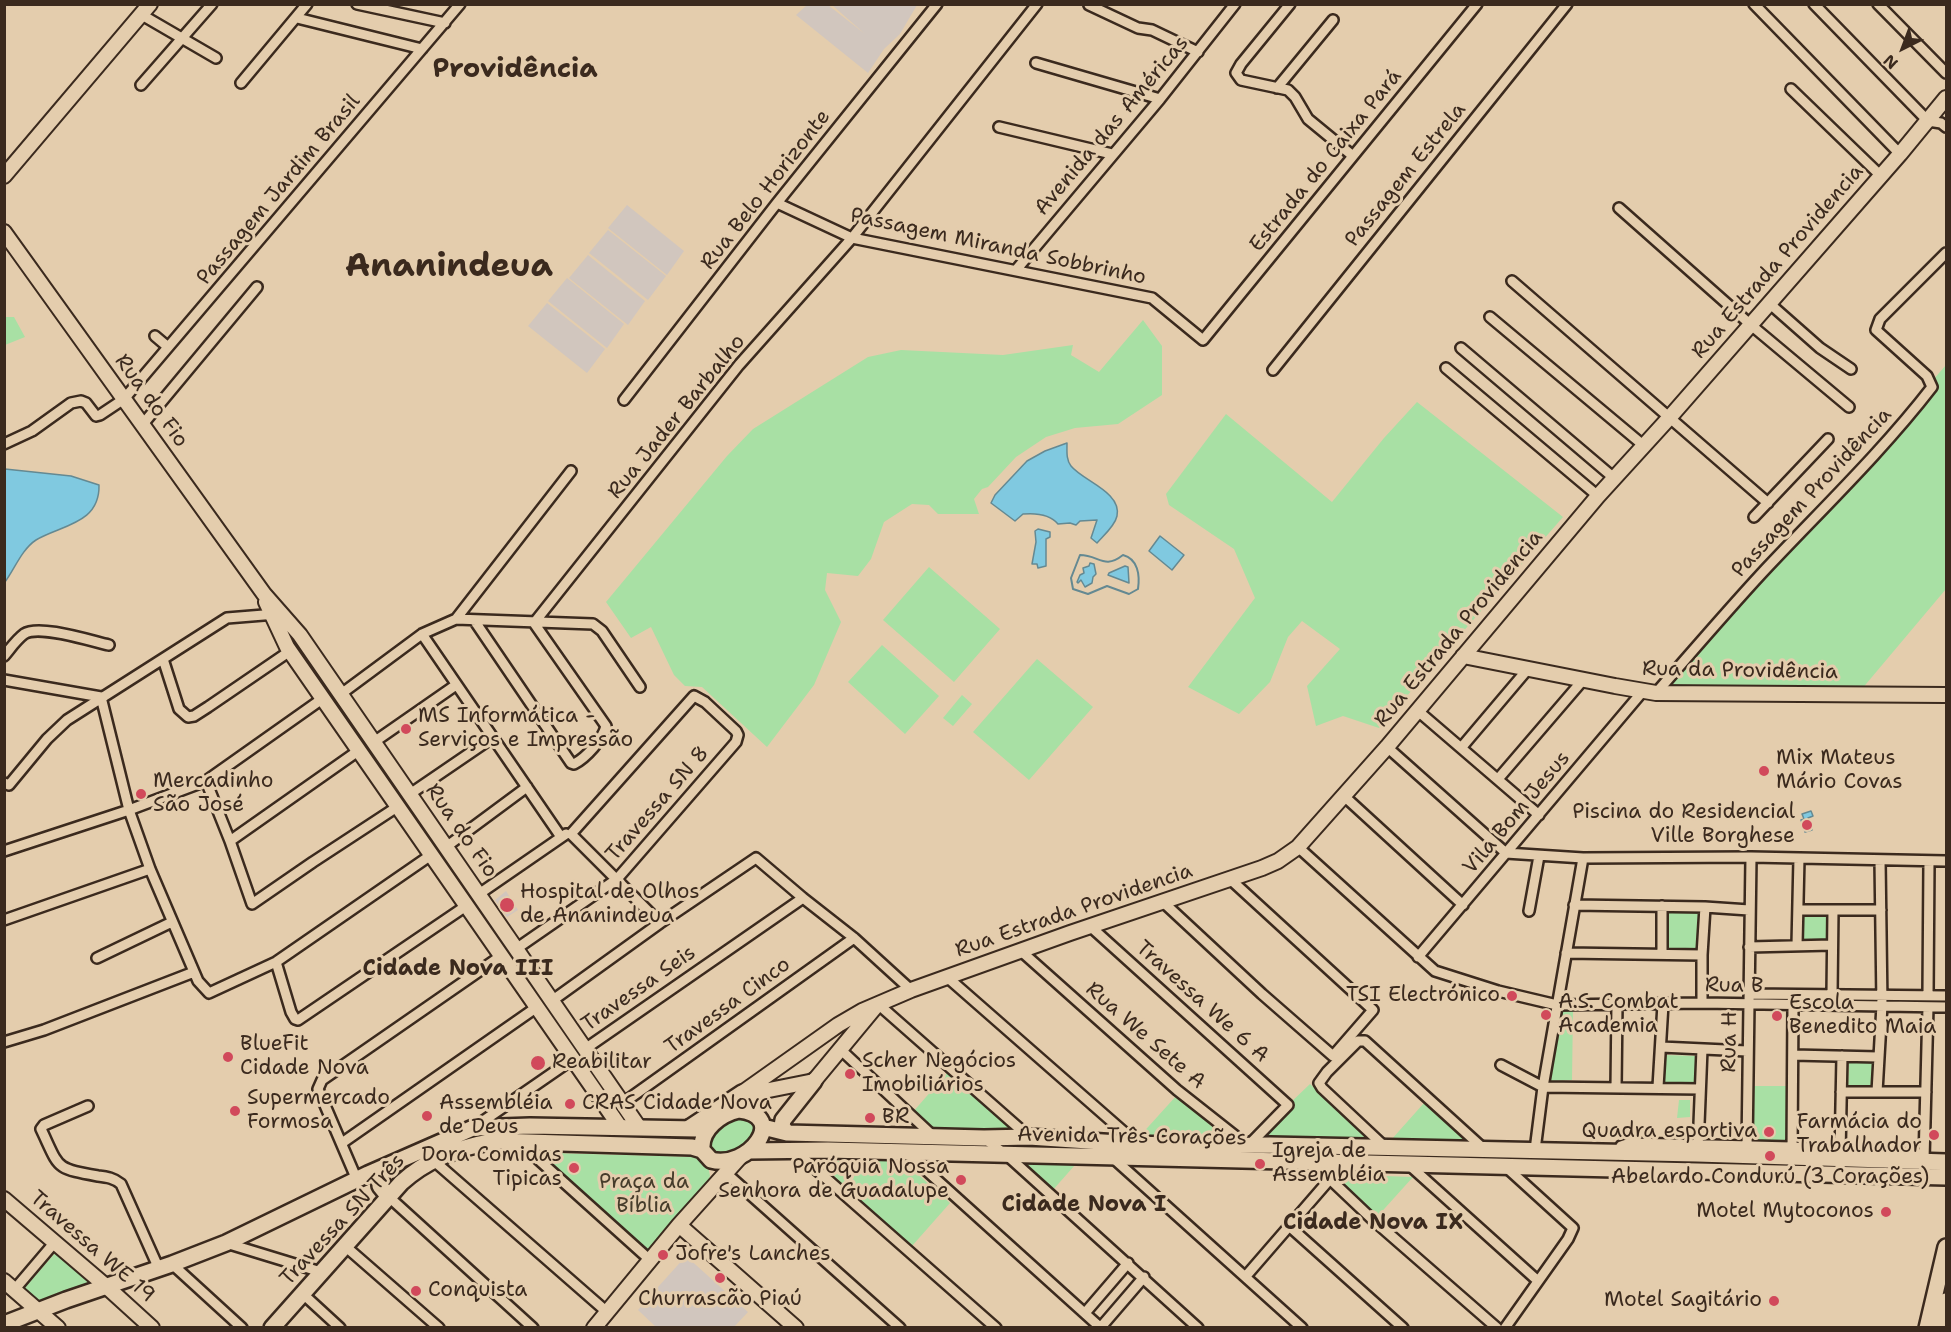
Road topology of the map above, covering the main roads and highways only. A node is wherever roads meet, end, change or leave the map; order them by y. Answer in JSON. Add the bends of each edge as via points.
{"nodes":[{"id":1,"x":146,"y":10,"type":"edge"},
{"id":2,"x":1947,"y":98,"type":"edge"},
{"id":3,"x":4,"y":176,"type":"edge"},
{"id":4,"x":4,"y":232,"type":"edge"},
{"id":5,"x":276,"y":614,"type":"junction"},
{"id":6,"x":1463,"y":656,"type":"junction"},
{"id":7,"x":1947,"y":695,"type":"edge"},
{"id":8,"x":456,"y":861,"type":"junction"},
{"id":9,"x":441,"y":870,"type":"junction"},
{"id":10,"x":466,"y":876,"type":"junction"},
{"id":11,"x":452,"y":885,"type":"junction"},
{"id":12,"x":878,"y":1004,"type":"junction"},
{"id":13,"x":814,"y":1081,"type":"junction"},
{"id":14,"x":742,"y":1093,"type":"junction"},
{"id":15,"x":759,"y":1122,"type":"junction"},
{"id":16,"x":715,"y":1123,"type":"junction"},
{"id":17,"x":638,"y":1126,"type":"junction"},
{"id":18,"x":615,"y":1127,"type":"junction"},
{"id":19,"x":656,"y":1128,"type":"junction"},
{"id":20,"x":688,"y":1128,"type":"junction"},
{"id":21,"x":787,"y":1133,"type":"junction"},
{"id":22,"x":611,"y":1144,"type":"junction"},
{"id":23,"x":653,"y":1145,"type":"junction"},
{"id":24,"x":1248,"y":1146,"type":"junction"},
{"id":25,"x":1618,"y":1152,"type":"junction"},
{"id":26,"x":745,"y":1153,"type":"junction"},
{"id":27,"x":706,"y":1155,"type":"junction"},
{"id":28,"x":1241,"y":1161,"type":"junction"},
{"id":29,"x":1947,"y":1162,"type":"edge"},
{"id":30,"x":382,"y":1169,"type":"junction"},
{"id":31,"x":1618,"y":1169,"type":"junction"},
{"id":32,"x":1947,"y":1177,"type":"edge"},
{"id":33,"x":706,"y":1194,"type":"junction"},
{"id":34,"x":389,"y":1197,"type":"junction"},
{"id":35,"x":4,"y":1199,"type":"edge"},
{"id":36,"x":679,"y":1225,"type":"junction"},
{"id":37,"x":1947,"y":1247,"type":"edge"},
{"id":38,"x":10,"y":1285,"type":"edge"},
{"id":39,"x":107,"y":1287,"type":"junction"},
{"id":40,"x":1947,"y":1301,"type":"edge"},
{"id":41,"x":39,"y":1310,"type":"junction"},
{"id":42,"x":4,"y":1324,"type":"edge"},
{"id":43,"x":58,"y":1328,"type":"edge"},
{"id":44,"x":152,"y":1328,"type":"edge"},
{"id":45,"x":272,"y":1328,"type":"edge"},
{"id":46,"x":594,"y":1328,"type":"edge"},
{"id":47,"x":796,"y":1328,"type":"edge"},
{"id":48,"x":1927,"y":1328,"type":"edge"},
{"id":49,"x":1940,"y":1328,"type":"edge"}],
"edges":[{"from":1,"to":3,"type":"main road"},
{"from":2,"to":6,"type":"main road","name":"Rua Estrada Providencia"},
{"from":4,"to":5,"type":"main road","name":"Rua do Fio"},
{"from":5,"to":8,"type":"main road","name":"Rua do Fio","via":[[300,635]]},
{"from":5,"to":9,"type":"main road","name":"Rua do Fio","via":[[290,651]]},
{"from":6,"to":7,"type":"main road","name":"Rua da Providência","via":[[1649,692]]},
{"from":6,"to":12,"type":"main road","name":"Rua Estrada Providencia","via":[[1298,847],[1278,861]]},
{"from":8,"to":9,"type":"main road","via":[[451,868]]},
{"from":8,"to":10,"type":"main road","name":"Rua do Fio"},
{"from":9,"to":11,"type":"main road","name":"Rua do Fio"},
{"from":10,"to":11,"type":"main road"},
{"from":10,"to":17,"type":"main road","name":"Rua do Fio"},
{"from":11,"to":18,"type":"main road","name":"Rua do Fio","via":[[573,1059]]},
{"from":12,"to":13,"type":"main road","name":"Rua Estrada Providencia"},
{"from":12,"to":14,"type":"main road","name":"Rua Estrada Providencia","via":[[838,1025]]},
{"from":13,"to":15,"type":"main road","via":[[760,1093],[753,1106]]},
{"from":13,"to":21,"type":"main road","via":[[783,1120]]},
{"from":14,"to":16,"type":"main road","name":"Rua Estrada Providencia"},
{"from":14,"to":20,"type":"main road"},
{"from":15,"to":16,"type":"main road","via":[[739,1110]]},
{"from":15,"to":21,"type":"main road","name":"Avenida Três Corações"},
{"from":15,"to":26,"type":"main road","via":[[761,1138]]},
{"from":16,"to":20,"type":"main road"},
{"from":16,"to":27,"type":"main road","via":[[703,1138]]},
{"from":17,"to":18,"type":"main road"},
{"from":17,"to":19,"type":"main road"},
{"from":18,"to":22,"type":"main road","via":[[607,1136]]},
{"from":18,"to":30,"type":"main road","via":[[473,1128]]},
{"from":19,"to":20,"type":"main road"},
{"from":19,"to":23,"type":"main road"},
{"from":21,"to":24,"type":"main road","name":"Avenida Três Corações"},
{"from":22,"to":23,"type":"main road","name":"Travessa SN Três"},
{"from":22,"to":34,"type":"main road","name":"Travessa SN Três","via":[[476,1144],[412,1172]]},
{"from":23,"to":27,"type":"main road","name":"Travessa SN Três","via":[[692,1147]]},
{"from":24,"to":25,"type":"main road","name":"Avenida Três Corações"},
{"from":24,"to":28,"type":"main road"},
{"from":25,"to":29,"type":"main road","name":"Avenida Três Corações","via":[[1698,1149]]},
{"from":25,"to":31,"type":"main road"},
{"from":26,"to":27,"type":"main road","via":[[727,1161]]},
{"from":26,"to":28,"type":"main road","name":"Avenida Três Corações","via":[[795,1150]]},
{"from":26,"to":33,"type":"main road"},
{"from":27,"to":33,"type":"main road","via":[[713,1172]]},
{"from":28,"to":31,"type":"main road","name":"Avenida Três Corações"},
{"from":30,"to":34,"type":"main road","via":[[380,1186]]},
{"from":30,"to":39,"type":"main road","via":[[226,1243]]},
{"from":31,"to":32,"type":"main road","name":"Avenida Três Corações"},
{"from":33,"to":36,"type":"main road"},
{"from":34,"to":45,"type":"main road","name":"Travessa SN Três"},
{"from":35,"to":39,"type":"main road","name":"Travessa WE 19"},
{"from":36,"to":46,"type":"main road"},
{"from":36,"to":47,"type":"main road"},
{"from":37,"to":48,"type":"main road"},
{"from":38,"to":41,"type":"main road"},
{"from":39,"to":41,"type":"main road"},
{"from":39,"to":44,"type":"main road","name":"Travessa WE 19"},
{"from":40,"to":49,"type":"main road"},
{"from":41,"to":42,"type":"main road"},
{"from":41,"to":43,"type":"main road"}]}
